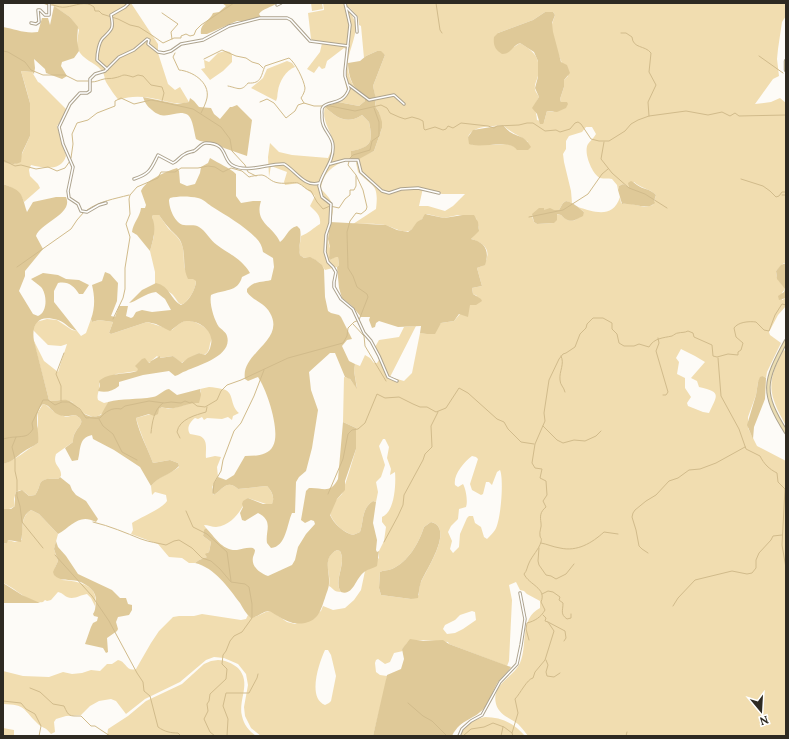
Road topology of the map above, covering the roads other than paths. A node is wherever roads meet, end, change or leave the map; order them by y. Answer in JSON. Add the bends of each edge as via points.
{"nodes":[{"id":1,"x":49,"y":3,"type":"edge"},
{"id":2,"x":129,"y":3,"type":"edge"},
{"id":3,"x":281,"y":3,"type":"edge"},
{"id":4,"x":345,"y":3,"type":"edge"},
{"id":5,"x":277,"y":5,"type":"dead end"},
{"id":6,"x":347,"y":8,"type":"junction"},
{"id":7,"x":31,"y":23,"type":"dead end"},
{"id":8,"x":357,"y":32,"type":"dead end"},
{"id":9,"x":348,"y":46,"type":"junction"},
{"id":10,"x":786,"y":61,"type":"edge"},
{"id":11,"x":107,"y":69,"type":"junction"},
{"id":12,"x":786,"y":70,"type":"edge"},
{"id":13,"x":349,"y":85,"type":"junction"},
{"id":14,"x":404,"y":104,"type":"dead end"},
{"id":15,"x":330,"y":164,"type":"junction"},
{"id":16,"x":134,"y":179,"type":"dead end"},
{"id":17,"x":319,"y":183,"type":"junction"},
{"id":18,"x":439,"y":193,"type":"dead end"},
{"id":19,"x":106,"y":203,"type":"dead end"},
{"id":20,"x":786,"y":341,"type":"edge"},
{"id":21,"x":397,"y":381,"type":"dead end"},
{"id":22,"x":786,"y":432,"type":"edge"},
{"id":23,"x":520,"y":593,"type":"dead end"},
{"id":24,"x":459,"y":736,"type":"edge"}],
"edges":[{"from":1,"to":7,"type":"street","via":[[50,15],[38,10],[39,22]]},
{"from":2,"to":11,"type":"street","via":[[111,15],[112,30],[100,44],[97,60]]},
{"from":3,"to":5,"type":"street"},
{"from":4,"to":6,"type":"street"},
{"from":6,"to":8,"type":"street","via":[[356,17]]},
{"from":6,"to":9,"type":"street","via":[[350,25]]},
{"from":9,"to":11,"type":"street","via":[[312,42],[287,18],[260,18],[229,26],[203,40],[181,44],[164,53],[149,46],[147,39],[134,50],[117,58]]},
{"from":9,"to":13,"type":"street","via":[[345,76]]},
{"from":10,"to":12,"type":"main road"},
{"from":11,"to":19,"type":"street","via":[[90,79],[89,92],[80,93],[72,101],[59,130],[73,164],[69,198],[78,204],[81,211],[87,212]]},
{"from":13,"to":14,"type":"street","via":[[369,100],[394,95]]},
{"from":13,"to":15,"type":"street","via":[[345,97],[322,108],[322,126],[333,144]]},
{"from":15,"to":17,"type":"street"},
{"from":15,"to":18,"type":"street","via":[[358,160],[363,174],[386,193],[418,188]]},
{"from":16,"to":17,"type":"street","via":[[151,170],[158,155],[175,163],[185,153],[206,143],[221,148],[228,161],[235,166],[256,168],[284,164],[310,183]]},
{"from":17,"to":21,"type":"street","via":[[322,197],[331,204],[325,252],[328,262],[336,272],[334,287],[341,299],[353,309],[388,377]]},
{"from":20,"to":22,"type":"main road","via":[[772,369],[768,384],[772,408]]},
{"from":23,"to":24,"type":"street","via":[[525,618],[517,664],[500,682],[482,715],[462,729]]}]}
